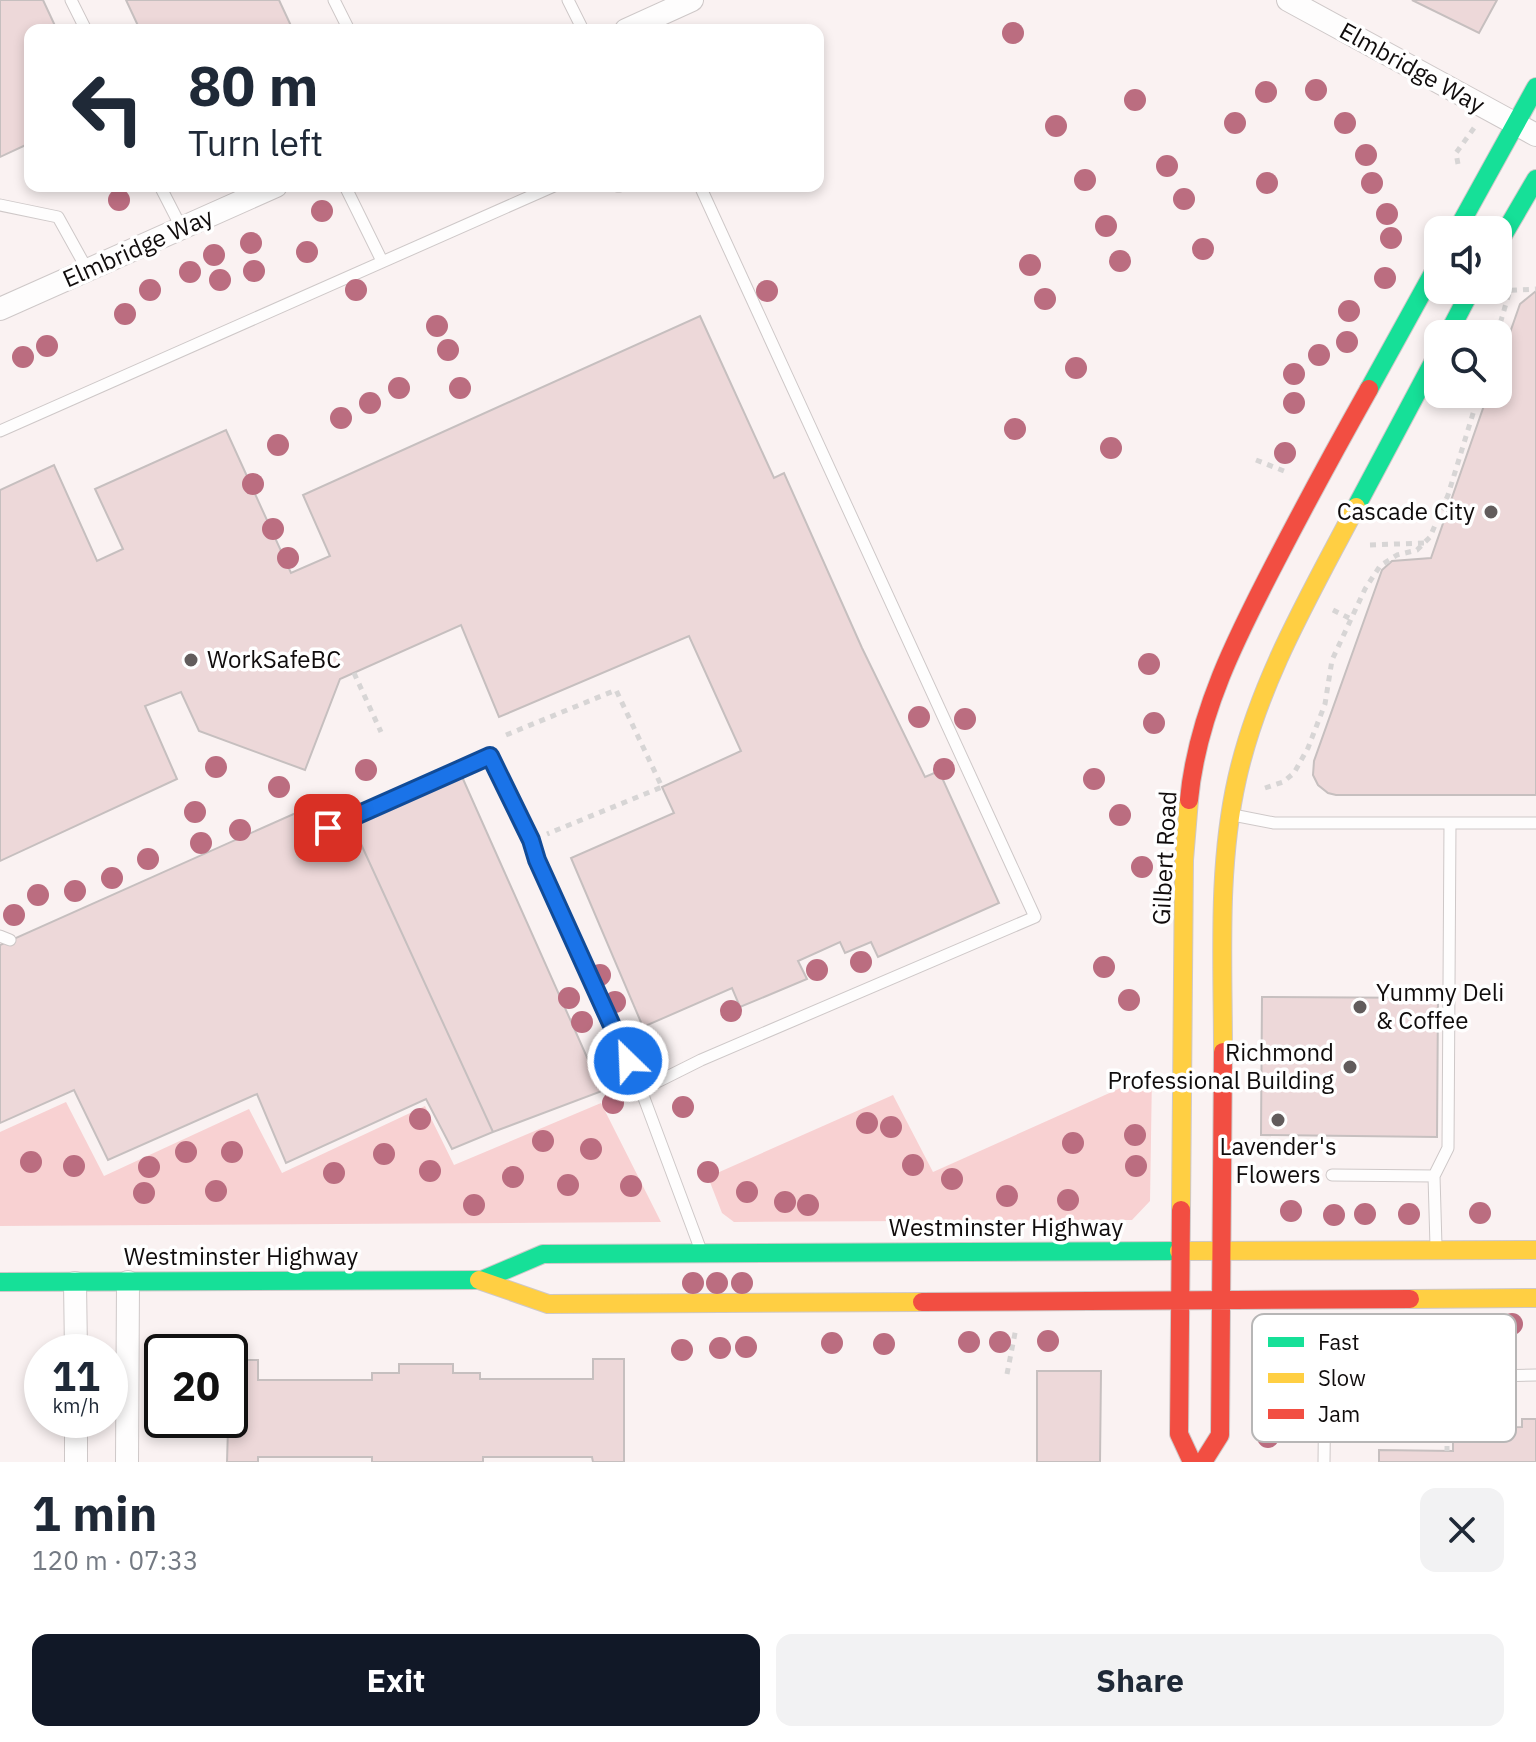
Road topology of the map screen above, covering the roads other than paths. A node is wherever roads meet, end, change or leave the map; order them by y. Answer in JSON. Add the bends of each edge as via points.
{"nodes":[{"id":1,"x":71,"y":0,"type":"edge"},
{"id":2,"x":334,"y":0,"type":"edge"},
{"id":3,"x":568,"y":0,"type":"edge"},
{"id":4,"x":692,"y":0,"type":"edge"},
{"id":5,"x":1288,"y":0,"type":"edge"},
{"id":6,"x":83,"y":24,"type":"edge"},
{"id":7,"x":346,"y":24,"type":"edge"},
{"id":8,"x":580,"y":24,"type":"edge"},
{"id":9,"x":640,"y":24,"type":"edge"},
{"id":10,"x":1536,"y":87,"type":"edge"},
{"id":11,"x":1515,"y":125,"type":"junction"},
{"id":12,"x":1536,"y":135,"type":"edge"},
{"id":13,"x":1536,"y":179,"type":"edge"},
{"id":14,"x":163,"y":192,"type":"edge"},
{"id":15,"x":263,"y":192,"type":"edge"},
{"id":16,"x":348,"y":192,"type":"edge"},
{"id":17,"x":540,"y":192,"type":"edge"},
{"id":18,"x":703,"y":192,"type":"edge"},
{"id":19,"x":0,"y":205,"type":"edge"},
{"id":20,"x":1465,"y":216,"type":"edge"},
{"id":21,"x":1512,"y":220,"type":"edge"},
{"id":22,"x":182,"y":229,"type":"junction"},
{"id":23,"x":382,"y":261,"type":"junction"},
{"id":24,"x":88,"y":271,"type":"junction"},
{"id":25,"x":1424,"y":290,"type":"edge"},
{"id":26,"x":0,"y":309,"type":"edge"},
{"id":27,"x":1424,"y":380,"type":"edge"},
{"id":28,"x":0,"y":431,"type":"edge"},
{"id":29,"x":1231,"y":815,"type":"junction"},
{"id":30,"x":1450,"y":823,"type":"junction"},
{"id":31,"x":1536,"y":823,"type":"edge"},
{"id":32,"x":321,"y":833,"type":"dead end"},
{"id":33,"x":641,"y":1090,"type":"junction"},
{"id":34,"x":1332,"y":1175,"type":"dead end"},
{"id":35,"x":1434,"y":1176,"type":"junction"},
{"id":36,"x":1536,"y":1250,"type":"edge"},
{"id":37,"x":1181,"y":1251,"type":"junction"},
{"id":38,"x":1222,"y":1251,"type":"junction"},
{"id":39,"x":1436,"y":1251,"type":"junction"},
{"id":40,"x":702,"y":1253,"type":"junction"},
{"id":41,"x":482,"y":1280,"type":"junction"},
{"id":42,"x":0,"y":1282,"type":"edge"},
{"id":43,"x":128,"y":1282,"type":"junction"},
{"id":44,"x":75,"y":1283,"type":"junction"},
{"id":45,"x":1536,"y":1298,"type":"edge"},
{"id":46,"x":1222,"y":1300,"type":"junction"},
{"id":47,"x":1180,"y":1301,"type":"junction"},
{"id":48,"x":76,"y":1334,"type":"edge"},
{"id":49,"x":1516,"y":1375,"type":"edge"},
{"id":50,"x":1536,"y":1375,"type":"edge"},
{"id":51,"x":76,"y":1438,"type":"edge"},
{"id":52,"x":1324,"y":1442,"type":"edge"},
{"id":53,"x":76,"y":1462,"type":"edge"},
{"id":54,"x":127,"y":1462,"type":"edge"},
{"id":55,"x":1192,"y":1462,"type":"edge"},
{"id":56,"x":1203,"y":1462,"type":"edge"},
{"id":57,"x":1324,"y":1462,"type":"edge"}],
"edges":[{"from":1,"to":6,"type":"lane"},
{"from":2,"to":7,"type":"lane"},
{"from":3,"to":8,"type":"lane"},
{"from":4,"to":9,"type":"street"},
{"from":5,"to":11,"type":"street","name":"Elmbridge Way"},
{"from":10,"to":11,"type":"main road"},
{"from":11,"to":12,"type":"street","name":"Elmbridge Way"},
{"from":11,"to":20,"type":"main road"},
{"from":13,"to":21,"type":"main road"},
{"from":14,"to":22,"type":"lane"},
{"from":15,"to":22,"type":"street","name":"Elmbridge Way"},
{"from":16,"to":23,"type":"lane"},
{"from":17,"to":23,"type":"lane"},
{"from":18,"to":33,"type":"lane","via":[[1035,917]]},
{"from":19,"to":24,"type":"lane","via":[[58,217]]},
{"from":22,"to":24,"type":"street","name":"Elmbridge Way"},
{"from":23,"to":28,"type":"lane"},
{"from":24,"to":26,"type":"street","name":"Elmbridge Way"},
{"from":25,"to":37,"type":"main road","name":"Gilbert Road","via":[[1257,594],[1217,684],[1200,743],[1184,860]]},
{"from":27,"to":29,"type":"main road","via":[[1283,647],[1249,734]]},
{"from":29,"to":30,"type":"lane","via":[[1274,823]]},
{"from":29,"to":38,"type":"main road","via":[[1224,867]]},
{"from":30,"to":31,"type":"lane"},
{"from":30,"to":35,"type":"lane","via":[[1448,1148]]},
{"from":32,"to":33,"type":"lane","via":[[490,756]]},
{"from":33,"to":40,"type":"lane"},
{"from":34,"to":35,"type":"lane"},
{"from":35,"to":39,"type":"lane"},
{"from":36,"to":39,"type":"main road","name":"Westminster Highway"},
{"from":37,"to":38,"type":"main road","name":"Westminster Highway"},
{"from":37,"to":40,"type":"main road","name":"Westminster Highway"},
{"from":37,"to":47,"type":"main road","name":"Gilbert Road"},
{"from":38,"to":39,"type":"main road","name":"Westminster Highway"},
{"from":38,"to":46,"type":"main road"},
{"from":40,"to":41,"type":"main road","name":"Westminster Highway","via":[[543,1254]]},
{"from":41,"to":43,"type":"main road","name":"Westminster Highway"},
{"from":41,"to":47,"type":"main road","name":"Westminster Highway","via":[[548,1304]]},
{"from":42,"to":44,"type":"main road","name":"Westminster Highway"},
{"from":43,"to":44,"type":"main road","name":"Westminster Highway"},
{"from":43,"to":54,"type":"street"},
{"from":44,"to":48,"type":"street"},
{"from":45,"to":46,"type":"main road","name":"Westminster Highway"},
{"from":46,"to":47,"type":"main road","name":"Westminster Highway"},
{"from":46,"to":56,"type":"main road","via":[[1220,1435]]},
{"from":47,"to":55,"type":"main road","name":"Gilbert Road","via":[[1179,1434]]},
{"from":49,"to":50,"type":"lane"},
{"from":51,"to":53,"type":"street"},
{"from":52,"to":57,"type":"lane"}]}
